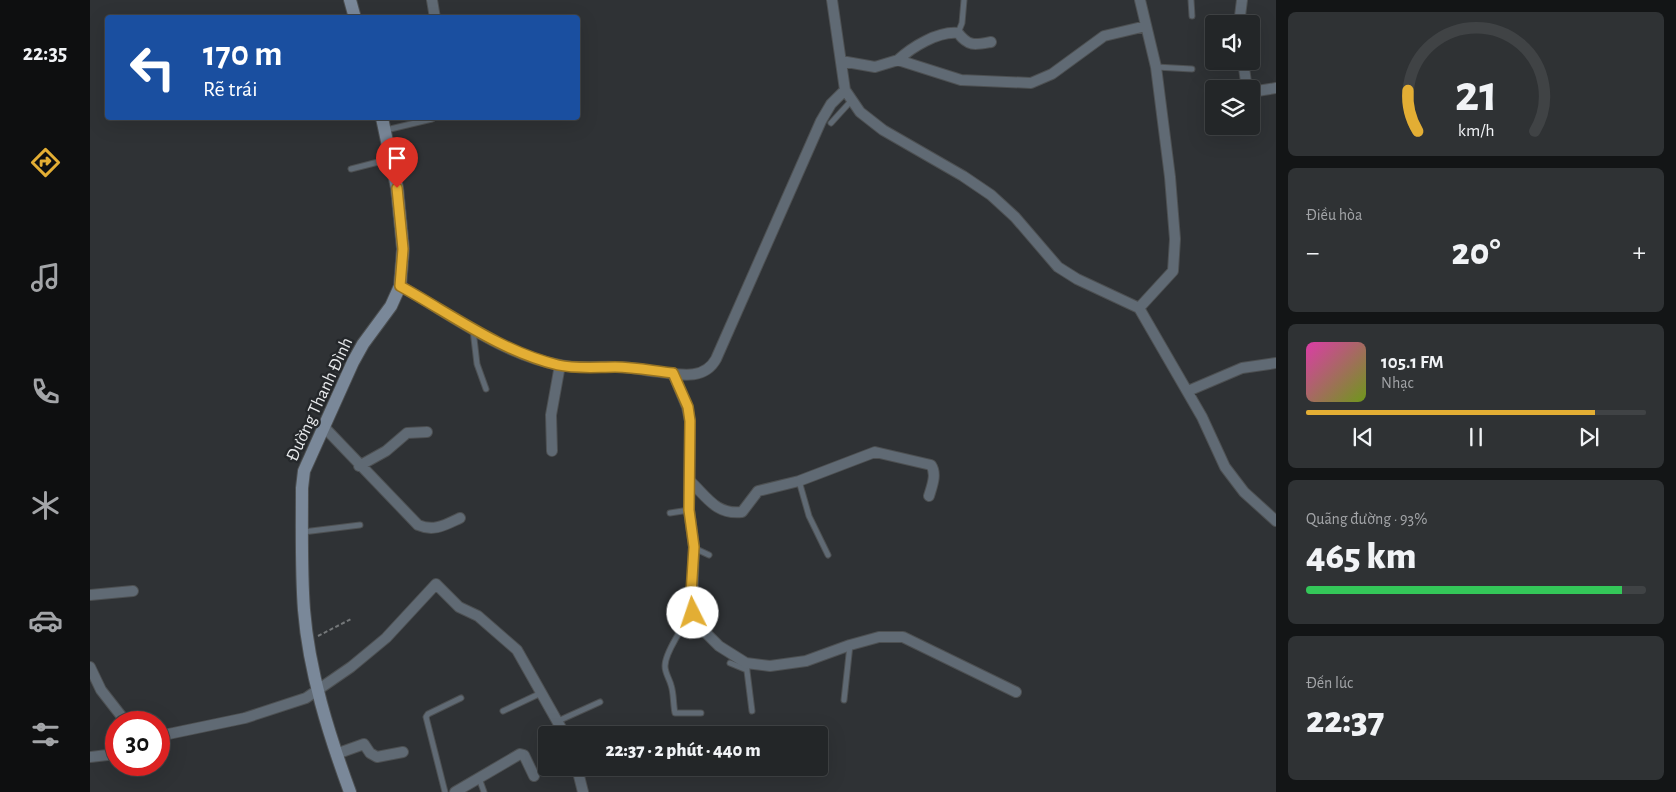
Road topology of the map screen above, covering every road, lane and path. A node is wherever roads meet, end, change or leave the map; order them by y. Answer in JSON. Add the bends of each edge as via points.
{"nodes":[{"id":1,"x":350,"y":0,"type":"edge"},
{"id":2,"x":432,"y":0,"type":"edge"},
{"id":3,"x":832,"y":0,"type":"edge"},
{"id":4,"x":964,"y":0,"type":"edge"},
{"id":5,"x":1140,"y":0,"type":"edge"},
{"id":6,"x":1191,"y":0,"type":"edge"},
{"id":7,"x":1242,"y":0,"type":"edge"},
{"id":8,"x":354,"y":15,"type":"edge"},
{"id":9,"x":434,"y":15,"type":"edge"},
{"id":10,"x":1240,"y":15,"type":"edge"},
{"id":11,"x":1192,"y":16,"type":"dead end"},
{"id":12,"x":1146,"y":26,"type":"junction"},
{"id":13,"x":958,"y":33,"type":"junction"},
{"id":14,"x":991,"y":42,"type":"dead end"},
{"id":15,"x":841,"y":60,"type":"junction"},
{"id":16,"x":898,"y":60,"type":"junction"},
{"id":17,"x":1156,"y":67,"type":"junction"},
{"id":18,"x":1192,"y":69,"type":"dead end"},
{"id":19,"x":1276,"y":88,"type":"edge"},
{"id":20,"x":845,"y":90,"type":"junction"},
{"id":21,"x":1260,"y":91,"type":"edge"},
{"id":22,"x":851,"y":101,"type":"junction"},
{"id":23,"x":422,"y":120,"type":"edge"},
{"id":24,"x":831,"y":123,"type":"dead end"},
{"id":25,"x":384,"y":124,"type":"edge"},
{"id":26,"x":391,"y":159,"type":"junction"},
{"id":27,"x":351,"y":169,"type":"dead end"},
{"id":28,"x":400,"y":286,"type":"junction"},
{"id":29,"x":1140,"y":308,"type":"junction"},
{"id":30,"x":473,"y":329,"type":"junction"},
{"id":31,"x":1276,"y":363,"type":"edge"},
{"id":32,"x":560,"y":366,"type":"junction"},
{"id":33,"x":673,"y":373,"type":"junction"},
{"id":34,"x":486,"y":389,"type":"dead end"},
{"id":35,"x":1188,"y":391,"type":"junction"},
{"id":36,"x":325,"y":428,"type":"junction"},
{"id":37,"x":427,"y":432,"type":"dead end"},
{"id":38,"x":552,"y":451,"type":"dead end"},
{"id":39,"x":359,"y":466,"type":"junction"},
{"id":40,"x":690,"y":481,"type":"junction"},
{"id":41,"x":799,"y":481,"type":"junction"},
{"id":42,"x":929,"y":496,"type":"dead end"},
{"id":43,"x":689,"y":510,"type":"junction"},
{"id":44,"x":670,"y":513,"type":"dead end"},
{"id":45,"x":460,"y":518,"type":"dead end"},
{"id":46,"x":1276,"y":521,"type":"edge"},
{"id":47,"x":360,"y":526,"type":"dead end"},
{"id":48,"x":302,"y":532,"type":"junction"},
{"id":49,"x":694,"y":547,"type":"junction"},
{"id":50,"x":709,"y":555,"type":"dead end"},
{"id":51,"x":828,"y":555,"type":"dead end"},
{"id":52,"x":133,"y":591,"type":"dead end"},
{"id":53,"x":90,"y":595,"type":"edge"},
{"id":54,"x":693,"y":613,"type":"junction"},
{"id":55,"x":351,"y":619,"type":"dead end"},
{"id":56,"x":309,"y":639,"type":"junction"},
{"id":57,"x":850,"y":645,"type":"junction"},
{"id":58,"x":730,"y":663,"type":"dead end"},
{"id":59,"x":746,"y":666,"type":"junction"},
{"id":60,"x":91,"y":670,"type":"edge"},
{"id":61,"x":318,"y":690,"type":"junction"},
{"id":62,"x":541,"y":692,"type":"junction"},
{"id":63,"x":1016,"y":692,"type":"dead end"},
{"id":64,"x":461,"y":698,"type":"dead end"},
{"id":65,"x":844,"y":700,"type":"dead end"},
{"id":66,"x":600,"y":702,"type":"dead end"},
{"id":67,"x":117,"y":711,"type":"edge"},
{"id":68,"x":503,"y":711,"type":"dead end"},
{"id":69,"x":752,"y":711,"type":"dead end"},
{"id":70,"x":701,"y":713,"type":"dead end"},
{"id":71,"x":558,"y":721,"type":"junction"},
{"id":72,"x":560,"y":726,"type":"edge"},
{"id":73,"x":170,"y":734,"type":"edge"},
{"id":74,"x":404,"y":752,"type":"dead end"},
{"id":75,"x":336,"y":754,"type":"junction"},
{"id":76,"x":105,"y":755,"type":"edge"},
{"id":77,"x":90,"y":757,"type":"edge"},
{"id":78,"x":534,"y":776,"type":"dead end"},
{"id":79,"x":579,"y":776,"type":"edge"},
{"id":80,"x":479,"y":777,"type":"junction"},
{"id":81,"x":350,"y":792,"type":"edge"},
{"id":82,"x":445,"y":792,"type":"edge"},
{"id":83,"x":455,"y":792,"type":"edge"},
{"id":84,"x":484,"y":792,"type":"edge"},
{"id":85,"x":583,"y":792,"type":"edge"}],
"edges":[{"from":1,"to":8,"type":"street"},
{"from":2,"to":9,"type":"street"},
{"from":3,"to":15,"type":"street"},
{"from":4,"to":13,"type":"lane"},
{"from":5,"to":12,"type":"street"},
{"from":6,"to":11,"type":"lane"},
{"from":7,"to":10,"type":"street"},
{"from":12,"to":16,"type":"street","via":[[1104,36],[1052,74],[1031,83],[961,80]]},
{"from":12,"to":17,"type":"street"},
{"from":13,"to":14,"type":"street","via":[[973,46]]},
{"from":13,"to":16,"type":"street","via":[[929,40]]},
{"from":15,"to":16,"type":"street","via":[[875,67]]},
{"from":15,"to":20,"type":"street"},
{"from":17,"to":18,"type":"lane"},
{"from":17,"to":29,"type":"street","via":[[1170,177],[1174,262],[1173,271]]},
{"from":19,"to":21,"type":"street"},
{"from":20,"to":22,"type":"street"},
{"from":20,"to":33,"type":"street","via":[[820,121],[712,366],[698,374]]},
{"from":22,"to":24,"type":"lane"},
{"from":22,"to":29,"type":"street","via":[[882,130],[991,195],[1058,267],[1076,279]]},
{"from":23,"to":25,"type":"lane"},
{"from":25,"to":26,"type":"street","name":"Đường Thanh Đình"},
{"from":26,"to":27,"type":"lane"},
{"from":26,"to":28,"type":"street","name":"Đường Thanh Đình","via":[[403,249]]},
{"from":28,"to":30,"type":"street"},
{"from":28,"to":36,"type":"street","name":"Đường Thanh Đình","via":[[391,306],[356,356]]},
{"from":29,"to":35,"type":"street"},
{"from":30,"to":32,"type":"street","via":[[518,352]]},
{"from":30,"to":34,"type":"lane","via":[[477,364]]},
{"from":31,"to":35,"type":"street","via":[[1236,370]]},
{"from":32,"to":33,"type":"street","via":[[618,367]]},
{"from":32,"to":38,"type":"street","via":[[551,415]]},
{"from":33,"to":40,"type":"street","via":[[688,407]]},
{"from":35,"to":46,"type":"street","via":[[1233,480]]},
{"from":36,"to":39,"type":"street"},
{"from":36,"to":48,"type":"street","name":"Đường Thanh Đình","via":[[304,471]]},
{"from":37,"to":39,"type":"street","via":[[407,433],[386,451]]},
{"from":39,"to":45,"type":"street","via":[[418,526],[428,530]]},
{"from":40,"to":41,"type":"street","via":[[718,509],[730,513],[745,510],[758,492]]},
{"from":40,"to":43,"type":"street"},
{"from":41,"to":42,"type":"street","via":[[875,452],[886,453],[931,465],[934,470]]},
{"from":41,"to":51,"type":"lane","via":[[809,516]]},
{"from":43,"to":44,"type":"lane"},
{"from":43,"to":49,"type":"street"},
{"from":47,"to":48,"type":"lane"},
{"from":48,"to":56,"type":"street","name":"Đường Thanh Đình","via":[[304,612]]},
{"from":49,"to":50,"type":"lane"},
{"from":49,"to":54,"type":"street"},
{"from":52,"to":53,"type":"street"},
{"from":54,"to":59,"type":"street","via":[[704,632]]},
{"from":54,"to":70,"type":"lane","via":[[668,655],[665,672],[672,686],[675,712]]},
{"from":55,"to":56,"type":"path"},
{"from":56,"to":61,"type":"street","name":"Đường Thanh Đình"},
{"from":57,"to":59,"type":"street","via":[[831,654],[792,664]]},
{"from":57,"to":63,"type":"street","via":[[879,637],[903,637]]},
{"from":57,"to":65,"type":"lane"},
{"from":58,"to":59,"type":"lane"},
{"from":59,"to":69,"type":"lane"},
{"from":60,"to":67,"type":"street"},
{"from":61,"to":62,"type":"street","via":[[386,638],[436,584],[459,607],[478,616],[508,640]]},
{"from":61,"to":73,"type":"street","via":[[306,698],[245,718]]},
{"from":61,"to":75,"type":"street","name":"Đường Thanh Đình"},
{"from":62,"to":68,"type":"lane"},
{"from":62,"to":71,"type":"street"},
{"from":64,"to":82,"type":"lane","via":[[426,717]]},
{"from":66,"to":71,"type":"lane"},
{"from":71,"to":72,"type":"street"},
{"from":74,"to":75,"type":"street","via":[[377,757],[364,744]]},
{"from":75,"to":81,"type":"street","name":"Đường Thanh Đình"},
{"from":76,"to":77,"type":"street"},
{"from":78,"to":80,"type":"street","via":[[528,761],[520,754]]},
{"from":79,"to":85,"type":"street"},
{"from":80,"to":83,"type":"street"},
{"from":80,"to":84,"type":"lane"}]}
